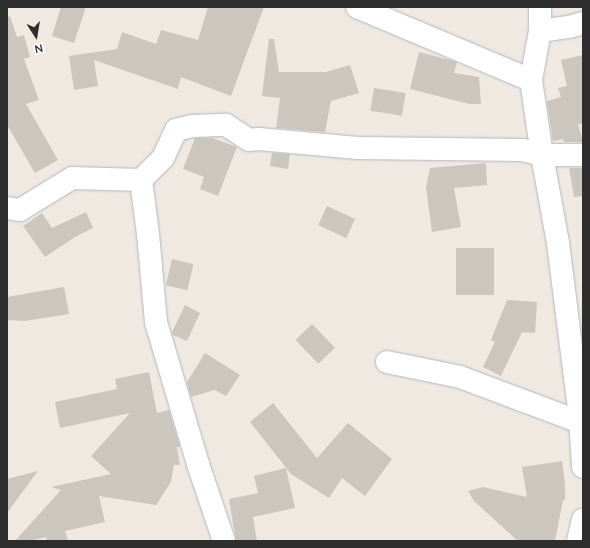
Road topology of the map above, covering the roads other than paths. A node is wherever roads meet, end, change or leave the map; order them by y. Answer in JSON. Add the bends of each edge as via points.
{"nodes":[{"id":1,"x":357,"y":7,"type":"edge"},
{"id":2,"x":540,"y":7,"type":"edge"},
{"id":3,"x":583,"y":23,"type":"edge"},
{"id":4,"x":540,"y":31,"type":"junction"},
{"id":5,"x":531,"y":80,"type":"junction"},
{"id":6,"x":542,"y":155,"type":"junction"},
{"id":7,"x":583,"y":155,"type":"edge"},
{"id":8,"x":141,"y":180,"type":"junction"},
{"id":9,"x":7,"y":208,"type":"edge"},
{"id":10,"x":387,"y":362,"type":"dead end"},
{"id":11,"x":580,"y":422,"type":"junction"},
{"id":12,"x":583,"y":467,"type":"edge"},
{"id":13,"x":583,"y":520,"type":"edge"},
{"id":14,"x":224,"y":541,"type":"edge"},
{"id":15,"x":578,"y":541,"type":"edge"}],
"edges":[{"from":1,"to":5,"type":"street"},
{"from":2,"to":4,"type":"street"},
{"from":3,"to":4,"type":"street"},
{"from":4,"to":5,"type":"street"},
{"from":5,"to":6,"type":"street"},
{"from":6,"to":7,"type":"street"},
{"from":6,"to":8,"type":"street","via":[[523,150],[358,148],[250,140],[226,125],[192,126],[176,130],[162,158]]},
{"from":6,"to":11,"type":"street","via":[[558,243]]},
{"from":8,"to":9,"type":"street","via":[[72,178],[20,210]]},
{"from":8,"to":14,"type":"street","via":[[156,322]]},
{"from":10,"to":11,"type":"street","via":[[460,377]]},
{"from":11,"to":12,"type":"street"},
{"from":13,"to":15,"type":"street"}]}
